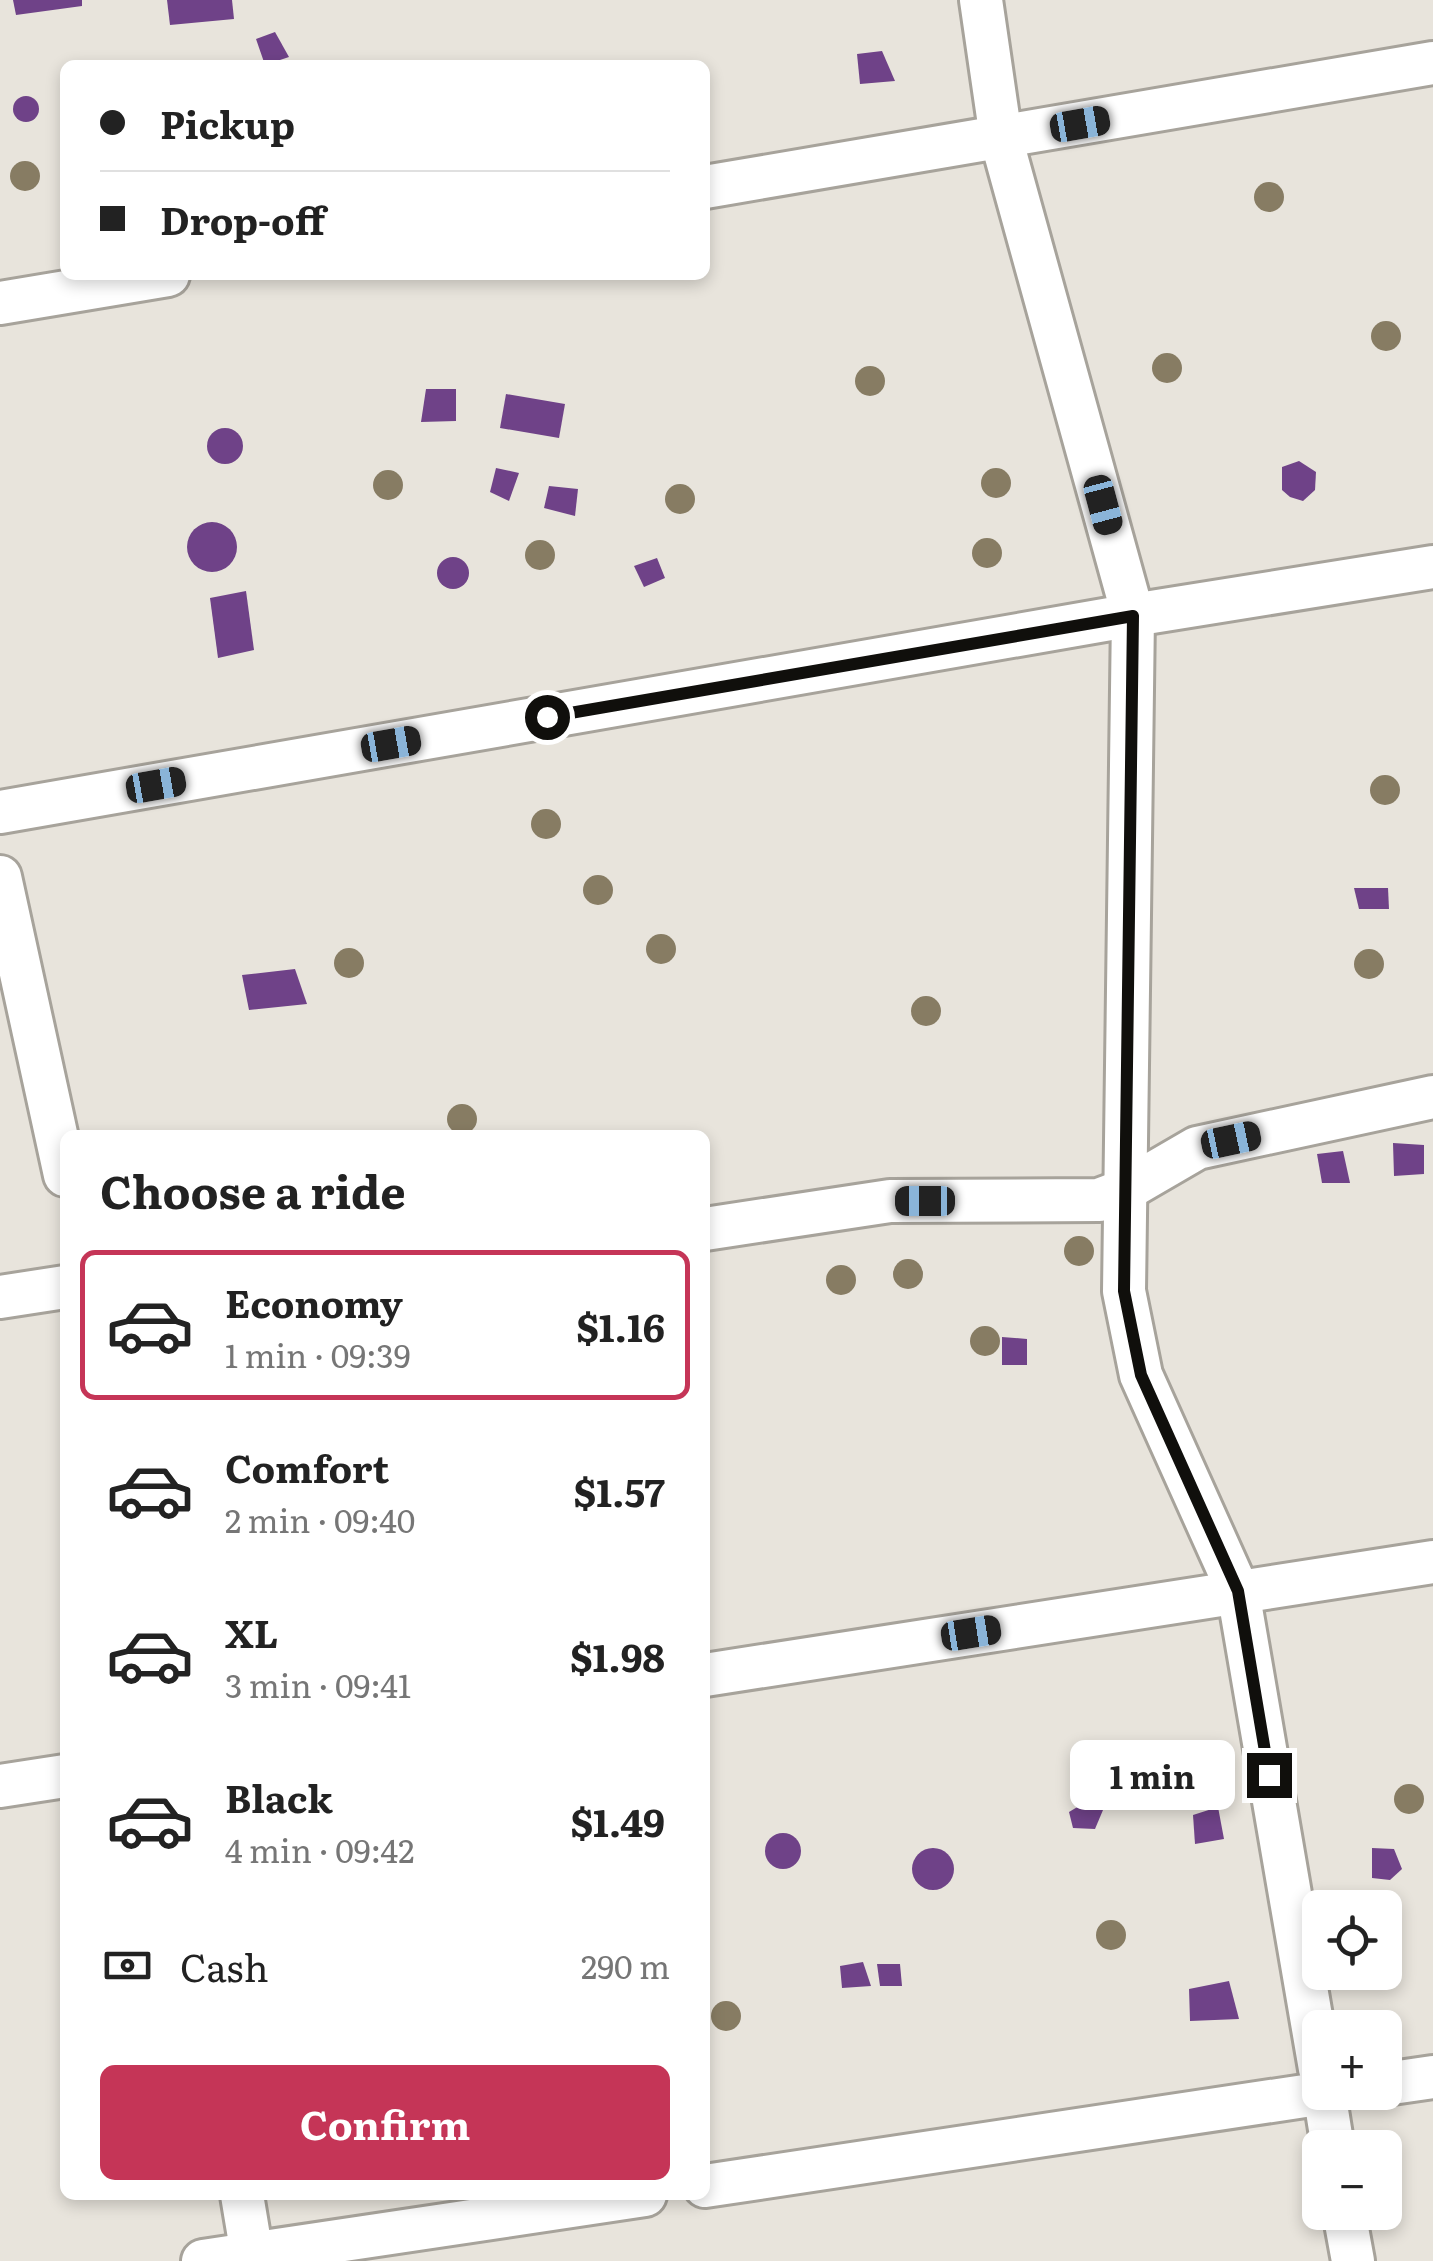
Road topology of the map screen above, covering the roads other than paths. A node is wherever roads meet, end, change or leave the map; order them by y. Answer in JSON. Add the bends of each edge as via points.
{"nodes":[{"id":1,"x":981,"y":0,"type":"edge"},
{"id":2,"x":1433,"y":63,"type":"edge"},
{"id":3,"x":1001,"y":138,"type":"junction"},
{"id":4,"x":710,"y":186,"type":"edge"},
{"id":5,"x":137,"y":280,"type":"edge"},
{"id":6,"x":0,"y":302,"type":"edge"},
{"id":7,"x":1433,"y":567,"type":"edge"},
{"id":8,"x":1133,"y":616,"type":"junction"},
{"id":9,"x":0,"y":812,"type":"edge"},
{"id":10,"x":0,"y":878,"type":"edge"},
{"id":11,"x":1433,"y":1097,"type":"edge"},
{"id":12,"x":60,"y":1152,"type":"edge"},
{"id":13,"x":1124,"y":1191,"type":"junction"},
{"id":14,"x":710,"y":1229,"type":"edge"},
{"id":15,"x":60,"y":1288,"type":"edge"},
{"id":16,"x":0,"y":1297,"type":"edge"},
{"id":17,"x":1433,"y":1562,"type":"edge"},
{"id":18,"x":1238,"y":1591,"type":"junction"},
{"id":19,"x":710,"y":1674,"type":"edge"},
{"id":20,"x":60,"y":1777,"type":"edge"},
{"id":21,"x":0,"y":1786,"type":"edge"},
{"id":22,"x":1310,"y":2010,"type":"edge"},
{"id":23,"x":1433,"y":2077,"type":"edge"},
{"id":24,"x":1402,"y":2082,"type":"edge"},
{"id":25,"x":1302,"y":2097,"type":"edge"},
{"id":26,"x":710,"y":2185,"type":"edge"},
{"id":27,"x":243,"y":2200,"type":"edge"},
{"id":28,"x":613,"y":2200,"type":"edge"},
{"id":29,"x":1347,"y":2230,"type":"edge"},
{"id":30,"x":252,"y":2257,"type":"edge"},
{"id":31,"x":203,"y":2261,"type":"edge"},
{"id":32,"x":1352,"y":2261,"type":"edge"}],
"edges":[{"from":1,"to":3,"type":"street"},
{"from":2,"to":3,"type":"street"},
{"from":3,"to":4,"type":"street"},
{"from":3,"to":8,"type":"street"},
{"from":5,"to":6,"type":"street"},
{"from":7,"to":8,"type":"street"},
{"from":8,"to":9,"type":"street"},
{"from":8,"to":13,"type":"street"},
{"from":10,"to":12,"type":"street"},
{"from":11,"to":13,"type":"street","via":[[1197,1148]]},
{"from":13,"to":14,"type":"street","via":[[1100,1200],[890,1201]]},
{"from":13,"to":18,"type":"street","via":[[1124,1291],[1141,1375]]},
{"from":15,"to":16,"type":"street"},
{"from":17,"to":18,"type":"street"},
{"from":18,"to":19,"type":"street"},
{"from":18,"to":22,"type":"street"},
{"from":20,"to":21,"type":"street"},
{"from":23,"to":24,"type":"street"},
{"from":25,"to":26,"type":"street"},
{"from":27,"to":30,"type":"street"},
{"from":28,"to":30,"type":"street"},
{"from":29,"to":32,"type":"street"},
{"from":30,"to":31,"type":"street"}]}
